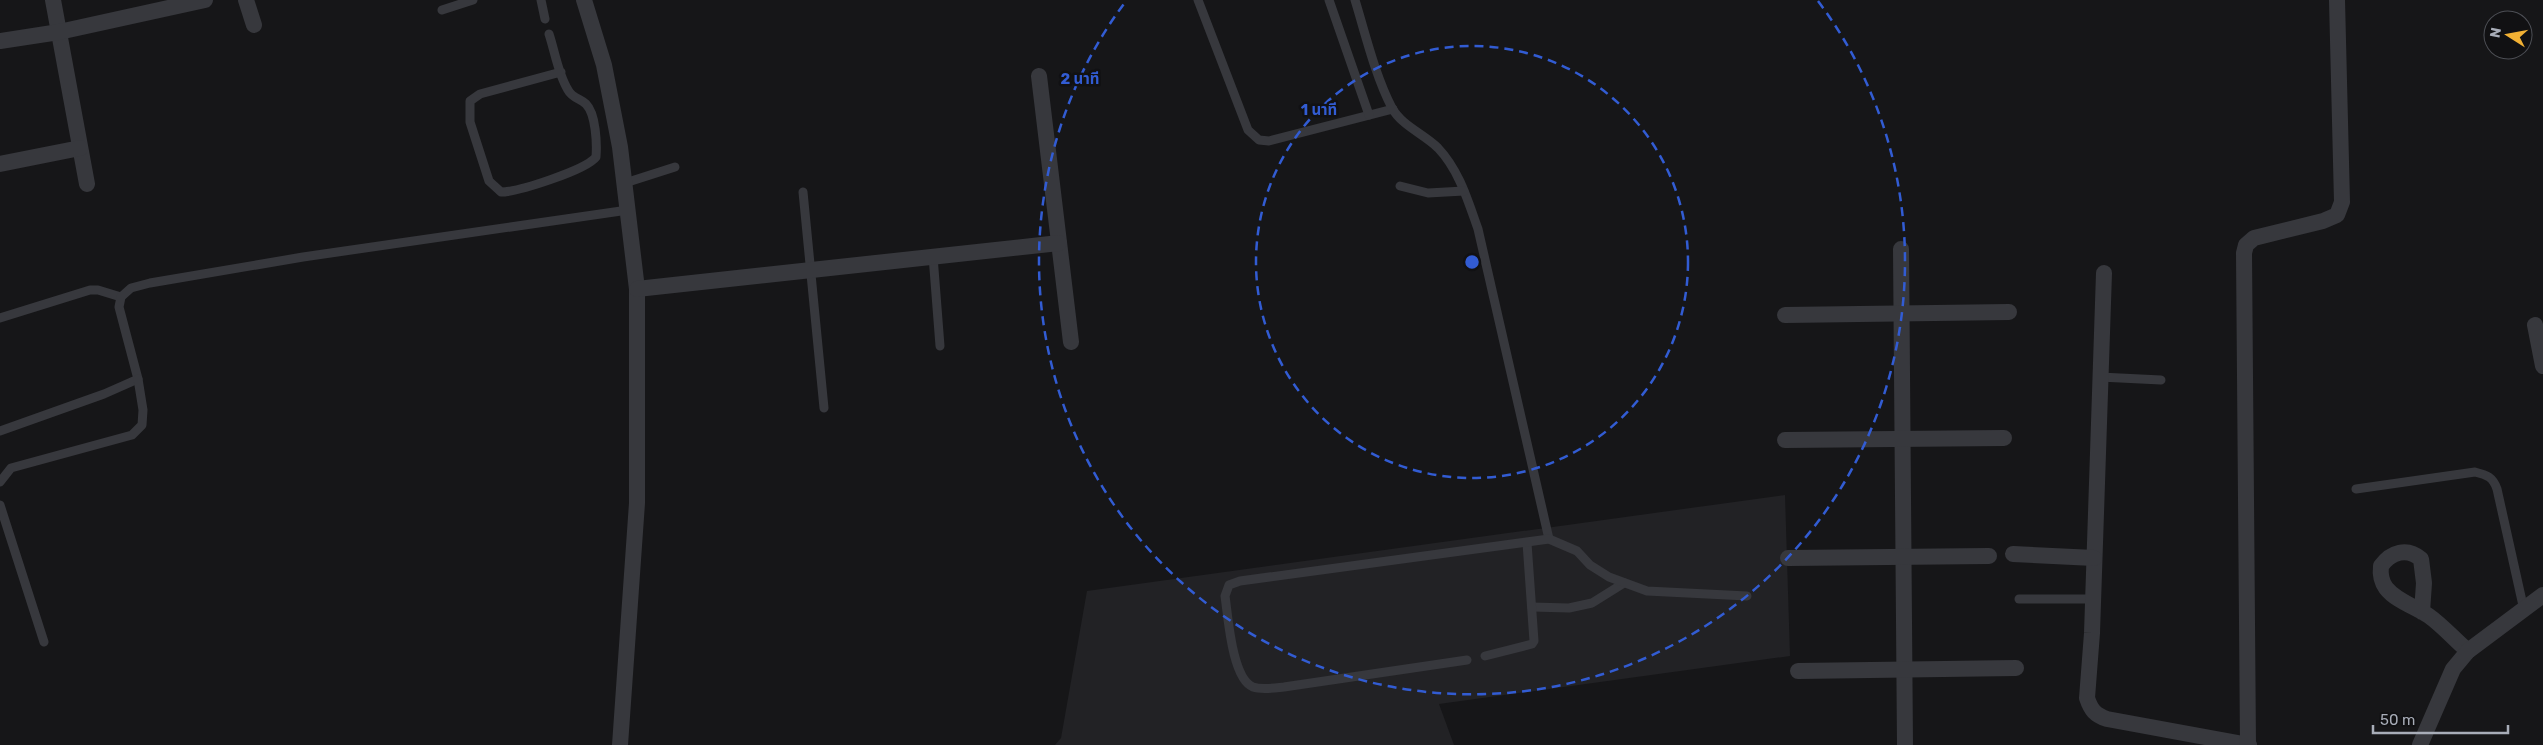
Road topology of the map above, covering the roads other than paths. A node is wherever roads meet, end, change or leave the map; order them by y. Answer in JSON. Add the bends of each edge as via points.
{"nodes":[{"id":1,"x":54,"y":0,"type":"edge"},
{"id":2,"x":205,"y":0,"type":"edge"},
{"id":3,"x":246,"y":0,"type":"edge"},
{"id":4,"x":473,"y":0,"type":"edge"},
{"id":5,"x":542,"y":0,"type":"edge"},
{"id":6,"x":584,"y":0,"type":"edge"},
{"id":7,"x":1198,"y":0,"type":"edge"},
{"id":8,"x":1329,"y":0,"type":"edge"},
{"id":9,"x":1355,"y":0,"type":"edge"},
{"id":10,"x":2337,"y":0,"type":"edge"},
{"id":11,"x":442,"y":10,"type":"dead end"},
{"id":12,"x":545,"y":18,"type":"dead end"},
{"id":13,"x":254,"y":25,"type":"dead end"},
{"id":14,"x":59,"y":32,"type":"junction"},
{"id":15,"x":549,"y":34,"type":"dead end"},
{"id":16,"x":0,"y":41,"type":"edge"},
{"id":17,"x":561,"y":72,"type":"junction"},
{"id":18,"x":1039,"y":76,"type":"dead end"},
{"id":19,"x":1393,"y":108,"type":"junction"},
{"id":20,"x":1369,"y":115,"type":"junction"},
{"id":21,"x":80,"y":148,"type":"junction"},
{"id":22,"x":0,"y":164,"type":"edge"},
{"id":23,"x":675,"y":167,"type":"dead end"},
{"id":24,"x":625,"y":183,"type":"junction"},
{"id":25,"x":87,"y":184,"type":"dead end"},
{"id":26,"x":1400,"y":186,"type":"dead end"},
{"id":27,"x":803,"y":192,"type":"dead end"},
{"id":28,"x":1464,"y":192,"type":"junction"},
{"id":29,"x":628,"y":210,"type":"junction"},
{"id":30,"x":1059,"y":243,"type":"junction"},
{"id":31,"x":1901,"y":249,"type":"dead end"},
{"id":32,"x":933,"y":256,"type":"junction"},
{"id":33,"x":810,"y":270,"type":"junction"},
{"id":34,"x":2104,"y":273,"type":"dead end"},
{"id":35,"x":637,"y":289,"type":"junction"},
{"id":36,"x":121,"y":297,"type":"junction"},
{"id":37,"x":2009,"y":312,"type":"dead end"},
{"id":38,"x":1902,"y":314,"type":"junction"},
{"id":39,"x":1785,"y":315,"type":"dead end"},
{"id":40,"x":0,"y":318,"type":"edge"},
{"id":41,"x":2535,"y":324,"type":"dead end"},
{"id":42,"x":1071,"y":342,"type":"dead end"},
{"id":43,"x":940,"y":346,"type":"dead end"},
{"id":44,"x":2543,"y":366,"type":"edge"},
{"id":45,"x":2100,"y":378,"type":"junction"},
{"id":46,"x":138,"y":379,"type":"junction"},
{"id":47,"x":2161,"y":380,"type":"dead end"},
{"id":48,"x":824,"y":408,"type":"dead end"},
{"id":49,"x":0,"y":431,"type":"edge"},
{"id":50,"x":2004,"y":438,"type":"dead end"},
{"id":51,"x":1903,"y":439,"type":"junction"},
{"id":52,"x":1786,"y":440,"type":"dead end"},
{"id":53,"x":0,"y":482,"type":"edge"},
{"id":54,"x":2356,"y":489,"type":"dead end"},
{"id":55,"x":0,"y":505,"type":"edge"},
{"id":56,"x":1549,"y":539,"type":"junction"},
{"id":57,"x":1527,"y":543,"type":"junction"},
{"id":58,"x":2013,"y":554,"type":"dead end"},
{"id":59,"x":1989,"y":556,"type":"dead end"},
{"id":60,"x":1904,"y":557,"type":"junction"},
{"id":61,"x":1788,"y":558,"type":"dead end"},
{"id":62,"x":2094,"y":558,"type":"junction"},
{"id":63,"x":1624,"y":583,"type":"junction"},
{"id":64,"x":2543,"y":595,"type":"edge"},
{"id":65,"x":1747,"y":596,"type":"dead end"},
{"id":66,"x":2019,"y":599,"type":"dead end"},
{"id":67,"x":2093,"y":599,"type":"junction"},
{"id":68,"x":1532,"y":607,"type":"junction"},
{"id":69,"x":2524,"y":610,"type":"junction"},
{"id":70,"x":2422,"y":612,"type":"dead end"},
{"id":71,"x":44,"y":642,"type":"dead end"},
{"id":72,"x":2468,"y":651,"type":"junction"},
{"id":73,"x":1484,"y":656,"type":"dead end"},
{"id":74,"x":1467,"y":660,"type":"dead end"},
{"id":75,"x":2016,"y":668,"type":"dead end"},
{"id":76,"x":1904,"y":669,"type":"junction"},
{"id":77,"x":1798,"y":671,"type":"dead end"},
{"id":78,"x":620,"y":745,"type":"edge"},
{"id":79,"x":1905,"y":745,"type":"edge"},
{"id":80,"x":2249,"y":745,"type":"edge"},
{"id":81,"x":2420,"y":745,"type":"edge"}],
"edges":[{"from":1,"to":14,"type":"street"},
{"from":2,"to":14,"type":"street"},
{"from":3,"to":13,"type":"street"},
{"from":4,"to":11,"type":"lane"},
{"from":5,"to":12,"type":"lane"},
{"from":6,"to":24,"type":"street","via":[[604,65]]},
{"from":7,"to":20,"type":"lane","via":[[1248,130],[1259,140],[1269,141]]},
{"from":8,"to":20,"type":"lane"},
{"from":9,"to":19,"type":"lane","via":[[1371,54]]},
{"from":10,"to":80,"type":"street","via":[[2342,202],[2337,215],[2323,222],[2254,238],[2246,245],[2244,253]]},
{"from":14,"to":16,"type":"street"},
{"from":14,"to":21,"type":"street"},
{"from":15,"to":17,"type":"lane"},
{"from":17,"to":17,"type":"lane","via":[[480,94],[470,101],[470,122],[489,181],[501,192],[582,168],[596,157],[597,141],[589,109],[568,91]]},
{"from":18,"to":30,"type":"street"},
{"from":19,"to":20,"type":"lane"},
{"from":19,"to":28,"type":"lane","via":[[1400,118],[1438,148]]},
{"from":21,"to":22,"type":"street"},
{"from":21,"to":25,"type":"street"},
{"from":23,"to":24,"type":"lane"},
{"from":24,"to":29,"type":"street"},
{"from":26,"to":28,"type":"lane","via":[[1428,193]]},
{"from":27,"to":33,"type":"lane"},
{"from":28,"to":56,"type":"lane","via":[[1478,229]]},
{"from":29,"to":35,"type":"street"},
{"from":29,"to":36,"type":"lane","via":[[150,282],[131,288]]},
{"from":30,"to":32,"type":"street"},
{"from":30,"to":42,"type":"street"},
{"from":31,"to":38,"type":"street"},
{"from":32,"to":33,"type":"street"},
{"from":32,"to":43,"type":"lane"},
{"from":33,"to":35,"type":"street"},
{"from":33,"to":48,"type":"lane"},
{"from":34,"to":45,"type":"street"},
{"from":35,"to":78,"type":"street","via":[[637,503]]},
{"from":36,"to":40,"type":"lane","via":[[90,290]]},
{"from":36,"to":46,"type":"lane","via":[[119,307]]},
{"from":37,"to":38,"type":"street"},
{"from":38,"to":39,"type":"street"},
{"from":38,"to":51,"type":"street"},
{"from":41,"to":44,"type":"street"},
{"from":45,"to":47,"type":"lane"},
{"from":45,"to":62,"type":"street"},
{"from":46,"to":49,"type":"lane"},
{"from":46,"to":53,"type":"lane","via":[[142,425],[132,435],[11,468]]},
{"from":50,"to":51,"type":"street"},
{"from":51,"to":52,"type":"street"},
{"from":51,"to":60,"type":"street"},
{"from":54,"to":69,"type":"lane","via":[[2475,472],[2494,480]]},
{"from":55,"to":71,"type":"lane"},
{"from":56,"to":57,"type":"lane"},
{"from":56,"to":63,"type":"lane","via":[[1577,551],[1590,565]]},
{"from":57,"to":68,"type":"lane"},
{"from":57,"to":74,"type":"lane","via":[[1240,581],[1229,585],[1225,596],[1237,669],[1246,683],[1253,687],[1284,687]]},
{"from":58,"to":62,"type":"street"},
{"from":59,"to":60,"type":"street"},
{"from":60,"to":61,"type":"street"},
{"from":60,"to":76,"type":"street"},
{"from":62,"to":67,"type":"street"},
{"from":63,"to":65,"type":"lane","via":[[1646,591]]},
{"from":63,"to":68,"type":"lane","via":[[1592,603],[1569,608]]},
{"from":64,"to":69,"type":"street"},
{"from":66,"to":67,"type":"lane"},
{"from":67,"to":80,"type":"street","via":[[2087,698],[2097,715]]},
{"from":68,"to":73,"type":"lane","via":[[1532,644]]},
{"from":69,"to":72,"type":"street"},
{"from":70,"to":72,"type":"street"},
{"from":72,"to":81,"type":"street","via":[[2446,681]]},
{"from":75,"to":76,"type":"street"},
{"from":76,"to":77,"type":"street"},
{"from":76,"to":79,"type":"street"}]}
